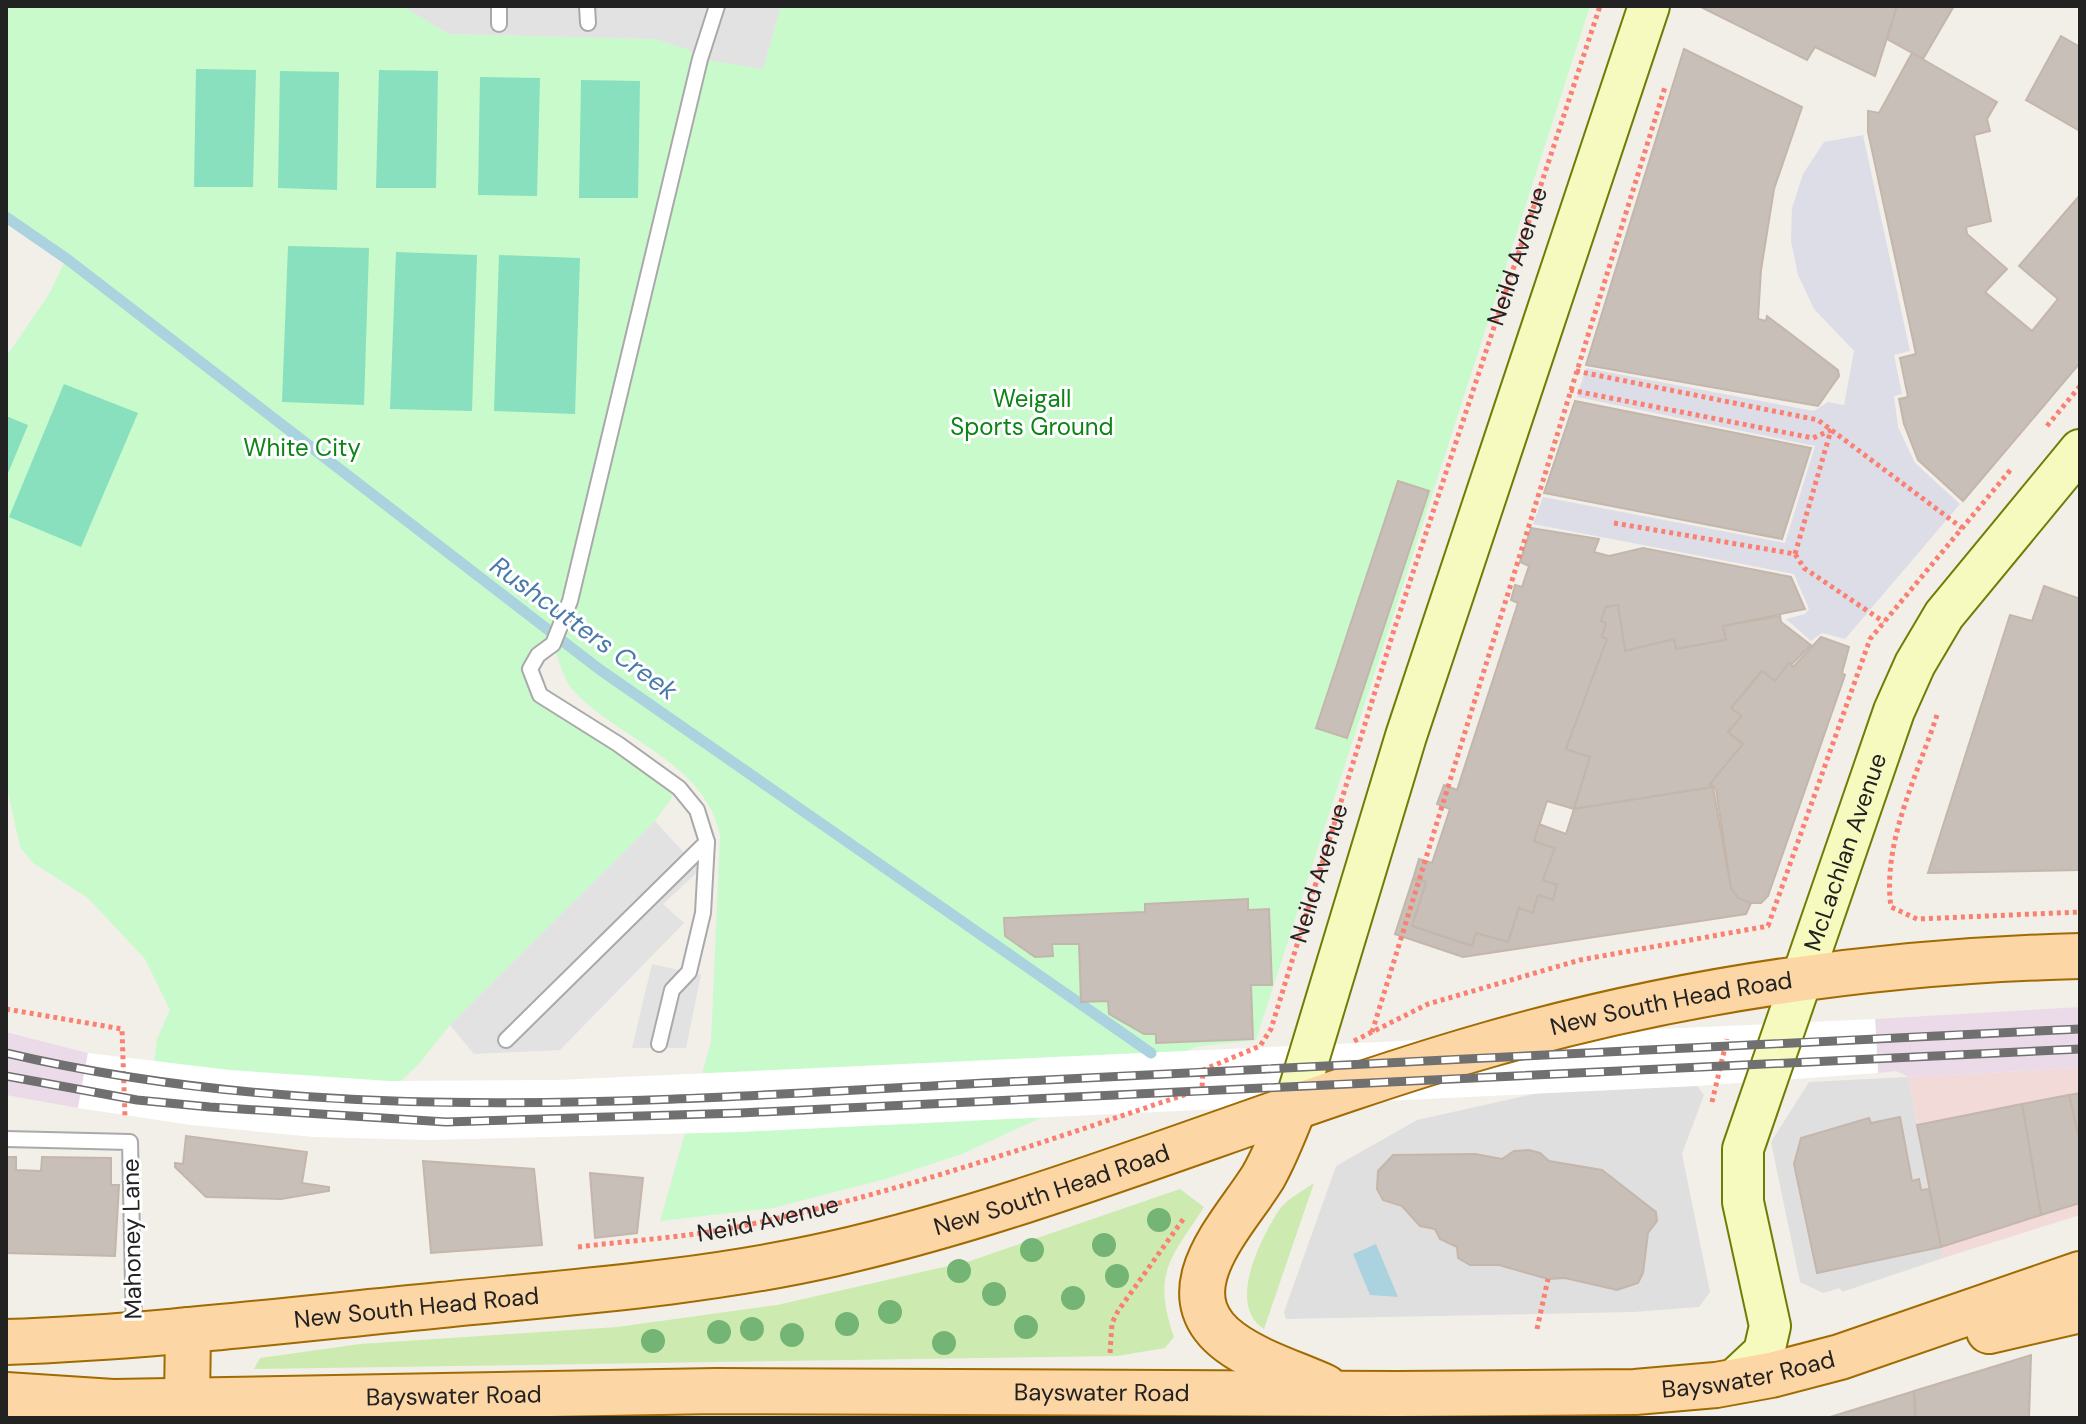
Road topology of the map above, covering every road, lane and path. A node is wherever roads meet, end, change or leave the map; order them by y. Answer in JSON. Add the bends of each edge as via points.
{"nodes":[{"id":1,"x":499,"y":6,"type":"edge"},
{"id":2,"x":587,"y":6,"type":"edge"},
{"id":3,"x":717,"y":6,"type":"edge"},
{"id":4,"x":1600,"y":6,"type":"edge"},
{"id":5,"x":1649,"y":6,"type":"edge"},
{"id":6,"x":588,"y":23,"type":"dead end"},
{"id":7,"x":499,"y":24,"type":"dead end"},
{"id":8,"x":1669,"y":75,"type":"dead end"},
{"id":9,"x":1576,"y":371,"type":"junction"},
{"id":10,"x":1570,"y":390,"type":"junction"},
{"id":11,"x":1831,"y":430,"type":"junction"},
{"id":12,"x":2080,"y":450,"type":"edge"},
{"id":13,"x":1614,"y":523,"type":"dead end"},
{"id":14,"x":1962,"y":528,"type":"dead end"},
{"id":15,"x":1795,"y":554,"type":"junction"},
{"id":16,"x":1884,"y":622,"type":"dead end"},
{"id":17,"x":1940,"y":705,"type":"dead end"},
{"id":18,"x":707,"y":842,"type":"junction"},
{"id":19,"x":2080,"y":912,"type":"edge"},
{"id":20,"x":1768,"y":926,"type":"dead end"},
{"id":21,"x":2080,"y":956,"type":"edge"},
{"id":22,"x":1800,"y":979,"type":"junction"},
{"id":23,"x":6,"y":1009,"type":"edge"},
{"id":24,"x":1372,"y":1032,"type":"junction"},
{"id":25,"x":1727,"y":1039,"type":"dead end"},
{"id":26,"x":506,"y":1040,"type":"dead end"},
{"id":27,"x":1354,"y":1041,"type":"dead end"},
{"id":28,"x":659,"y":1044,"type":"dead end"},
{"id":29,"x":1712,"y":1102,"type":"dead end"},
{"id":30,"x":1293,"y":1110,"type":"junction"},
{"id":31,"x":6,"y":1139,"type":"edge"},
{"id":32,"x":128,"y":1142,"type":"junction"},
{"id":33,"x":1189,"y":1211,"type":"dead end"},
{"id":34,"x":578,"y":1247,"type":"dead end"},
{"id":35,"x":2080,"y":1274,"type":"edge"},
{"id":36,"x":1548,"y":1279,"type":"dead end"},
{"id":37,"x":2080,"y":1310,"type":"edge"},
{"id":38,"x":1537,"y":1329,"type":"dead end"},
{"id":39,"x":188,"y":1330,"type":"junction"},
{"id":40,"x":135,"y":1336,"type":"junction"},
{"id":41,"x":6,"y":1342,"type":"edge"},
{"id":42,"x":1110,"y":1349,"type":"dead end"},
{"id":43,"x":1840,"y":1357,"type":"junction"},
{"id":44,"x":1731,"y":1383,"type":"junction"},
{"id":45,"x":1339,"y":1393,"type":"junction"},
{"id":46,"x":6,"y":1395,"type":"edge"},
{"id":47,"x":187,"y":1401,"type":"junction"}],
"edges":[{"from":1,"to":7,"type":"lane"},
{"from":2,"to":6,"type":"lane"},
{"from":3,"to":18,"type":"lane","via":[[570,601],[553,644],[530,669],[540,695],[679,788],[697,810]]},
{"from":4,"to":34,"type":"path","name":"Neild Avenue","via":[[1399,616],[1271,1029],[1260,1046],[1203,1070],[1202,1089],[970,1168],[743,1226]]},
{"from":5,"to":30,"type":"main road","name":"Neild Avenue","via":[[1406,736]]},
{"from":8,"to":9,"type":"path"},
{"from":9,"to":10,"type":"path"},
{"from":9,"to":11,"type":"path","via":[[1818,420]]},
{"from":10,"to":11,"type":"path","via":[[1813,438]]},
{"from":10,"to":24,"type":"path"},
{"from":11,"to":14,"type":"path"},
{"from":11,"to":15,"type":"path"},
{"from":12,"to":22,"type":"main road","name":"McLachlan Avenue","via":[[1944,615],[1915,664]]},
{"from":13,"to":15,"type":"path"},
{"from":15,"to":16,"type":"path","via":[[1804,568]]},
{"from":17,"to":19,"type":"path","name":"McLachlan Avenue","via":[[1891,852],[1891,907],[1917,919]]},
{"from":18,"to":26,"type":"lane"},
{"from":18,"to":28,"type":"lane","via":[[703,913],[692,960],[689,972],[672,990]]},
{"from":20,"to":24,"type":"path","via":[[1580,960],[1428,1004]]},
{"from":21,"to":22,"type":"main road","name":"New South Head Road","via":[[1939,963]]},
{"from":22,"to":30,"type":"main road","name":"New South Head Road","via":[[1715,991],[1492,1043]]},
{"from":22,"to":44,"type":"main road","name":"McLachlan Avenue","via":[[1741,1162],[1743,1202],[1770,1335],[1760,1357]]},
{"from":23,"to":32,"type":"path","via":[[122,1029]]},
{"from":24,"to":27,"type":"path"},
{"from":25,"to":29,"type":"path"},
{"from":30,"to":39,"type":"main road","name":"New South Head Road","via":[[834,1254],[584,1292]]},
{"from":30,"to":45,"type":"main road","via":[[1263,1176],[1212,1253],[1203,1293],[1212,1323],[1229,1342]]},
{"from":31,"to":32,"type":"lane"},
{"from":32,"to":40,"type":"lane","name":"Mahoney Lane"},
{"from":33,"to":42,"type":"path","via":[[1118,1311]]},
{"from":35,"to":43,"type":"main road","name":"Bayswater Road"},
{"from":36,"to":38,"type":"path"},
{"from":37,"to":43,"type":"main road","via":[[1944,1341]]},
{"from":39,"to":40,"type":"main road","name":"New South Head Road"},
{"from":39,"to":47,"type":"main road"},
{"from":40,"to":41,"type":"main road","name":"New South Head Road"},
{"from":43,"to":44,"type":"main road","name":"Bayswater Road"},
{"from":44,"to":45,"type":"main road","name":"Bayswater Road","via":[[1635,1392]]},
{"from":45,"to":47,"type":"main road","name":"Bayswater Road","via":[[684,1391]]},
{"from":46,"to":47,"type":"main road","name":"Bayswater Road"}]}
